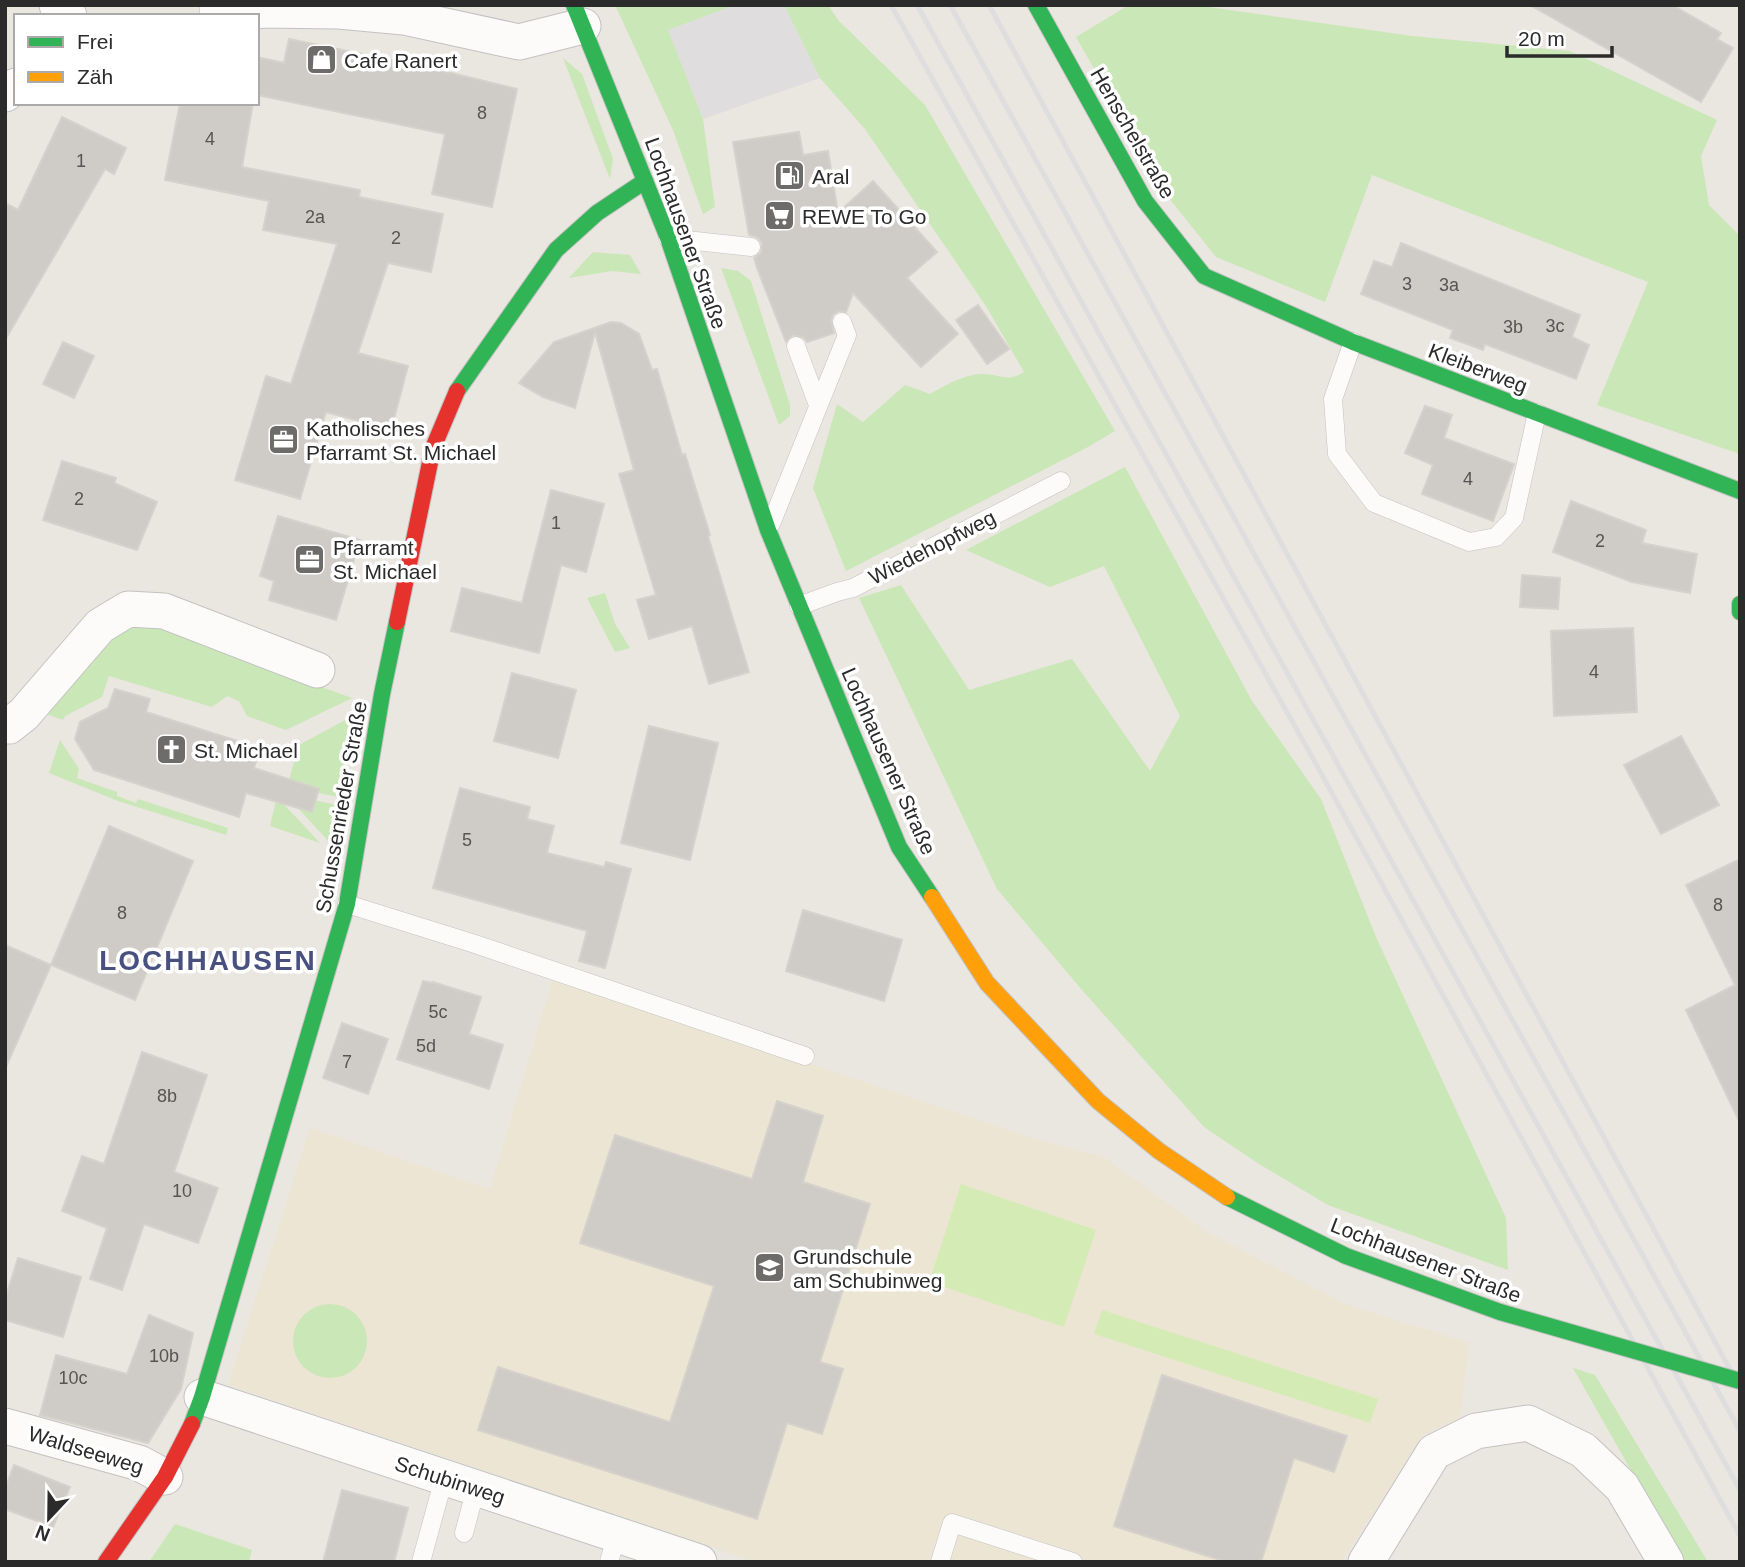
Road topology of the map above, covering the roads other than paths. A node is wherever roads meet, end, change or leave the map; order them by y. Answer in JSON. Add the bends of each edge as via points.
{"nodes":[{"id":1,"x":1035,"y":5,"type":"edge"},
{"id":2,"x":239,"y":14,"type":"edge"},
{"id":3,"x":578,"y":16,"type":"edge"},
{"id":4,"x":645,"y":181,"type":"junction"},
{"id":5,"x":668,"y":238,"type":"junction"},
{"id":6,"x":751,"y":247,"type":"dead end"},
{"id":7,"x":1204,"y":276,"type":"joint"},
{"id":8,"x":837,"y":328,"type":"dead end"},
{"id":9,"x":1353,"y":342,"type":"junction"},
{"id":10,"x":801,"y":345,"type":"dead end"},
{"id":11,"x":821,"y":398,"type":"junction"},
{"id":12,"x":1537,"y":413,"type":"junction"},
{"id":13,"x":1061,"y":481,"type":"dead end"},
{"id":14,"x":1740,"y":491,"type":"edge"},
{"id":15,"x":768,"y":530,"type":"junction"},
{"id":16,"x":1740,"y":604,"type":"edge"},
{"id":17,"x":799,"y":606,"type":"junction"},
{"id":18,"x":1740,"y":612,"type":"edge"},
{"id":19,"x":317,"y":670,"type":"dead end"},
{"id":20,"x":5,"y":726,"type":"edge"},
{"id":21,"x":348,"y":904,"type":"junction"},
{"id":22,"x":805,"y":1056,"type":"dead end"},
{"id":23,"x":1740,"y":1381,"type":"edge"},
{"id":24,"x":202,"y":1398,"type":"junction"},
{"id":25,"x":5,"y":1426,"type":"edge"},
{"id":26,"x":165,"y":1477,"type":"junction"},
{"id":27,"x":460,"y":1483,"type":"junction"},
{"id":28,"x":464,"y":1533,"type":"dead end"},
{"id":29,"x":613,"y":1548,"type":"edge"},
{"id":30,"x":106,"y":1562,"type":"edge"},
{"id":31,"x":422,"y":1562,"type":"edge"},
{"id":32,"x":699,"y":1562,"type":"edge"},
{"id":33,"x":940,"y":1562,"type":"edge"},
{"id":34,"x":1073,"y":1562,"type":"edge"},
{"id":35,"x":1366,"y":1562,"type":"edge"},
{"id":36,"x":1666,"y":1562,"type":"edge"}],
"edges":[{"from":1,"to":7,"type":"main road","name":"Henschelstraße","via":[[1145,201]]},
{"from":2,"to":3,"type":"street","via":[[339,10],[404,18],[519,42]]},
{"from":3,"to":4,"type":"main road","name":"Lochhausener Straße"},
{"from":4,"to":5,"type":"main road","name":"Lochhausener Straße"},
{"from":4,"to":21,"type":"main road","name":"Schussenrieder Straße","via":[[597,213],[556,250],[459,386],[433,448],[382,694]]},
{"from":5,"to":6,"type":"lane"},
{"from":5,"to":15,"type":"main road","name":"Lochhausener Straße"},
{"from":7,"to":9,"type":"main road","name":"Kleiberweg"},
{"from":8,"to":11,"type":"lane","via":[[839,354]]},
{"from":9,"to":12,"type":"main road","name":"Kleiberweg"},
{"from":9,"to":12,"type":"lane","via":[[1333,399],[1337,454],[1374,503],[1469,542],[1496,537],[1514,518]]},
{"from":10,"to":11,"type":"lane"},
{"from":11,"to":15,"type":"lane"},
{"from":12,"to":14,"type":"main road","name":"Kleiberweg"},
{"from":13,"to":17,"type":"lane","name":"Wiedehopfweg","via":[[853,588]]},
{"from":15,"to":17,"type":"main road","name":"Lochhausener Straße"},
{"from":16,"to":18,"type":"main road"},
{"from":17,"to":23,"type":"main road","name":"Lochhausener Straße","bridge":true,"via":[[899,847],[987,983],[1098,1101],[1225,1196],[1346,1256],[1500,1312]]},
{"from":19,"to":20,"type":"street","via":[[164,611],[128,609],[100,626],[24,714]]},
{"from":21,"to":22,"type":"lane"},
{"from":21,"to":24,"type":"main road","name":"Schussenrieder Straße"},
{"from":24,"to":26,"type":"main road","name":"Schussenrieder Straße"},
{"from":24,"to":27,"type":"street","name":"Schubinweg"},
{"from":25,"to":26,"type":"street","name":"Waldseeweg","via":[[139,1463]]},
{"from":26,"to":30,"type":"main road","name":"Schussenrieder Straße"},
{"from":27,"to":28,"type":"lane"},
{"from":27,"to":29,"type":"street","name":"Schubinweg"},
{"from":27,"to":31,"type":"lane"},
{"from":29,"to":32,"type":"street","name":"Schubinweg"},
{"from":33,"to":34,"type":"lane","via":[[952,1523]]},
{"from":35,"to":36,"type":"street","via":[[1434,1452],[1476,1431],[1528,1423],[1583,1450],[1622,1487]]}]}
